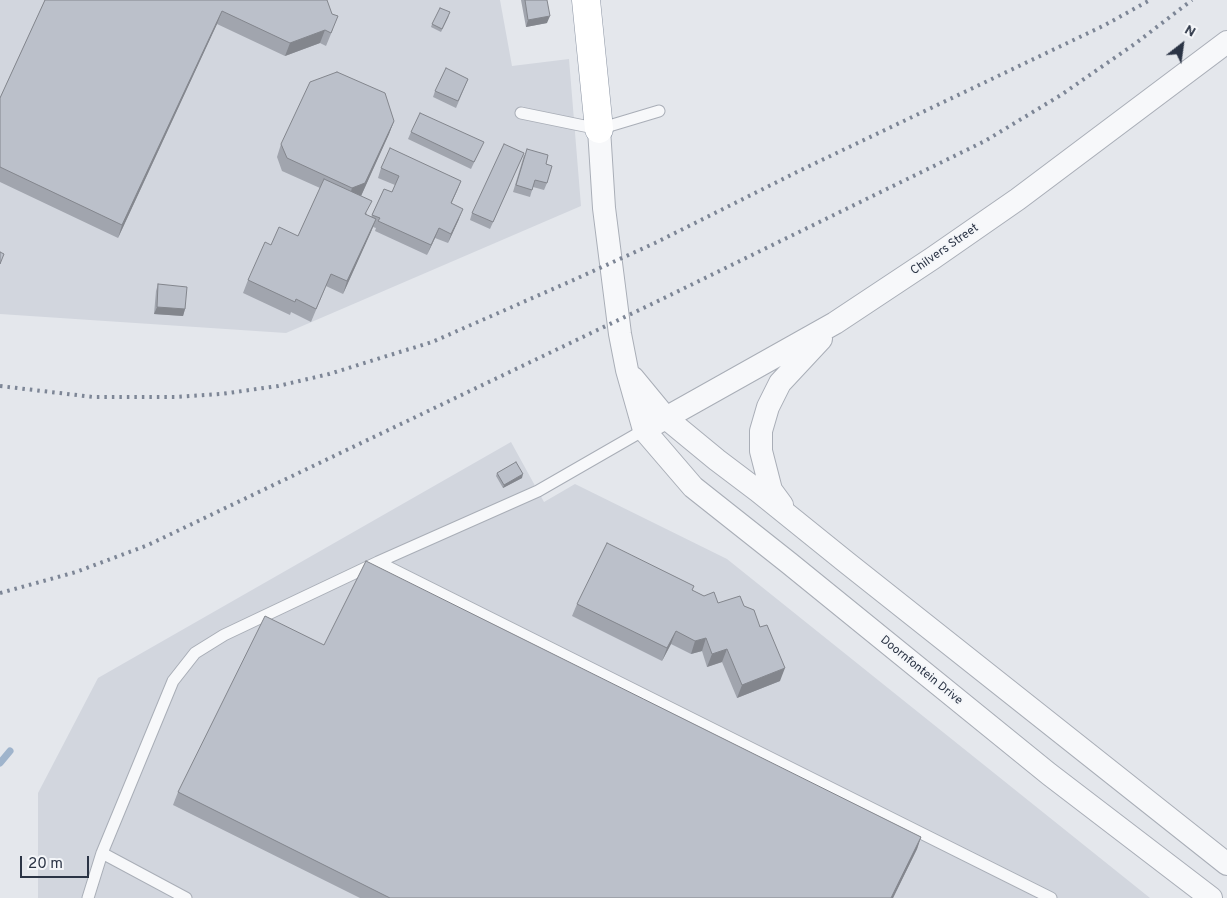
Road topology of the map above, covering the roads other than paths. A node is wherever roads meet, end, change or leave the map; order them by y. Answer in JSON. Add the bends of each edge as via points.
{"nodes":[{"id":1,"x":586,"y":0,"type":"edge"},
{"id":2,"x":1227,"y":42,"type":"edge"},
{"id":3,"x":659,"y":111,"type":"dead end"},
{"id":4,"x":521,"y":113,"type":"dead end"},
{"id":5,"x":599,"y":130,"type":"junction"},
{"id":6,"x":835,"y":323,"type":"junction"},
{"id":7,"x":627,"y":370,"type":"junction"},
{"id":8,"x":666,"y":418,"type":"junction"},
{"id":9,"x":644,"y":430,"type":"junction"},
{"id":10,"x":792,"y":518,"type":"junction"},
{"id":11,"x":378,"y":562,"type":"junction"},
{"id":12,"x":102,"y":852,"type":"junction"},
{"id":13,"x":1227,"y":864,"type":"edge"},
{"id":14,"x":88,"y":898,"type":"edge"},
{"id":15,"x":186,"y":898,"type":"edge"},
{"id":16,"x":1052,"y":898,"type":"edge"},
{"id":17,"x":1211,"y":898,"type":"edge"}],
"edges":[{"from":1,"to":5,"type":"highway"},
{"from":2,"to":6,"type":"street","name":"Chilvers Street","via":[[1018,199]]},
{"from":3,"to":5,"type":"lane"},
{"from":4,"to":5,"type":"lane"},
{"from":5,"to":7,"type":"street","via":[[604,208]]},
{"from":6,"to":8,"type":"street","name":"Chilvers Street"},
{"from":6,"to":10,"type":"street","via":[[780,383],[761,430],[761,451],[772,490]]},
{"from":7,"to":8,"type":"street"},
{"from":7,"to":9,"type":"street"},
{"from":8,"to":9,"type":"street","name":"Chilvers Street"},
{"from":8,"to":10,"type":"street"},
{"from":9,"to":11,"type":"lane","via":[[538,491]]},
{"from":9,"to":17,"type":"street","name":"Doornfontein Drive","via":[[693,487],[1049,774]]},
{"from":10,"to":13,"type":"street"},
{"from":11,"to":12,"type":"lane","via":[[224,635],[195,653],[173,681]]},
{"from":11,"to":16,"type":"lane"},
{"from":12,"to":14,"type":"lane"},
{"from":12,"to":15,"type":"lane"}]}
